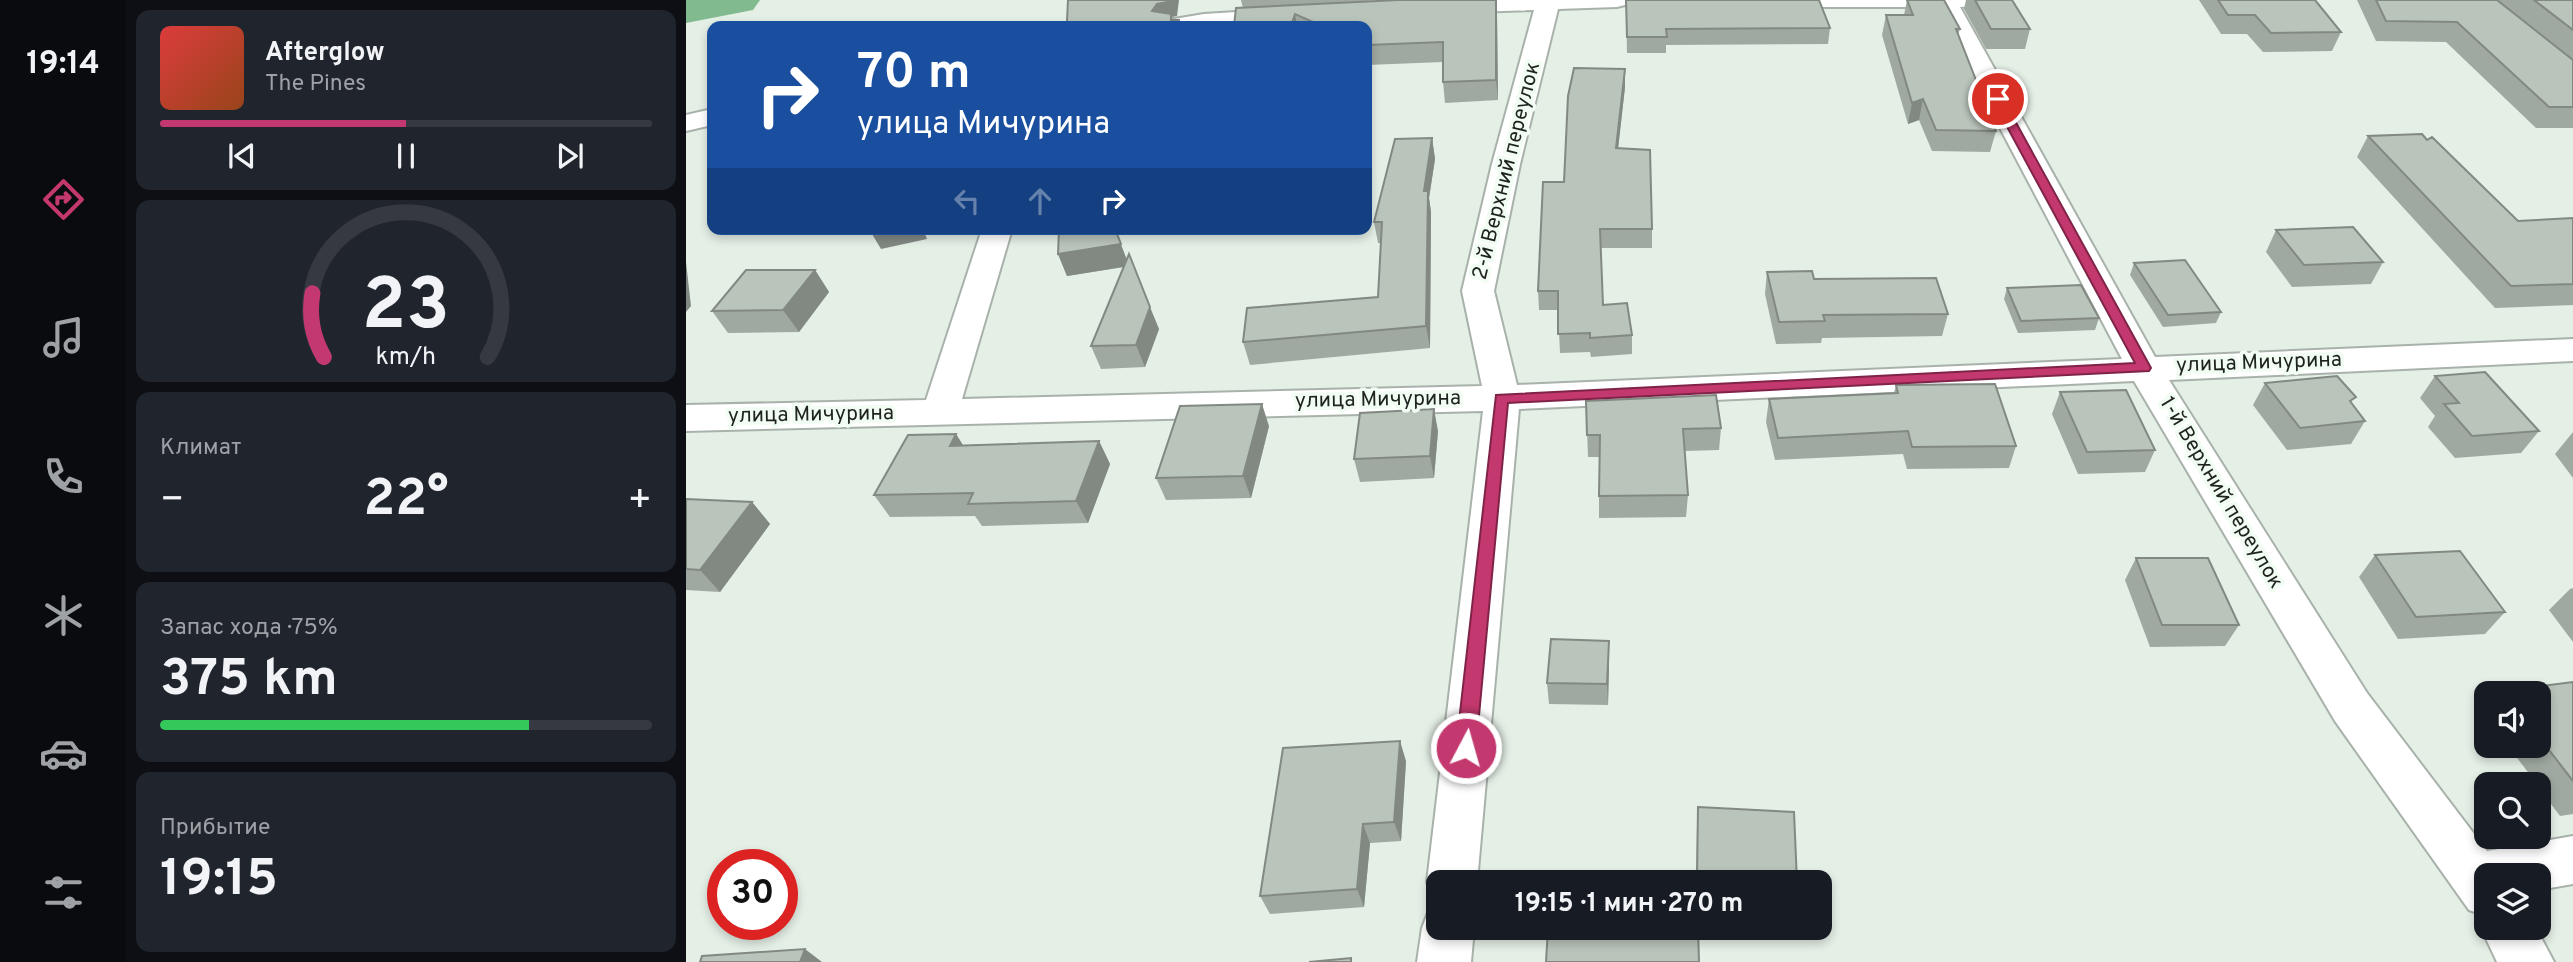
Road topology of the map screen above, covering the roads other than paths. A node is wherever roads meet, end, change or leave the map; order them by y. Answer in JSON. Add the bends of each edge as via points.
{"nodes":[{"id":1,"x":1617,"y":0,"type":"edge"},
{"id":2,"x":1670,"y":0,"type":"edge"},
{"id":3,"x":1983,"y":0,"type":"edge"},
{"id":4,"x":1890,"y":1,"type":"edge"},
{"id":5,"x":1945,"y":1,"type":"edge"},
{"id":6,"x":1423,"y":3,"type":"edge"},
{"id":7,"x":1548,"y":3,"type":"junction"},
{"id":8,"x":1206,"y":11,"type":"edge"},
{"id":9,"x":1314,"y":14,"type":"edge"},
{"id":10,"x":1183,"y":21,"type":"edge"},
{"id":11,"x":707,"y":118,"type":"edge"},
{"id":12,"x":686,"y":123,"type":"edge"},
{"id":13,"x":995,"y":235,"type":"edge"},
{"id":14,"x":2573,"y":350,"type":"edge"},
{"id":15,"x":2144,"y":368,"type":"junction"},
{"id":16,"x":1502,"y":398,"type":"junction"},
{"id":17,"x":940,"y":412,"type":"junction"},
{"id":18,"x":686,"y":418,"type":"edge"},
{"id":19,"x":2573,"y":860,"type":"edge"},
{"id":20,"x":2551,"y":865,"type":"edge"},
{"id":21,"x":2474,"y":866,"type":"edge"},
{"id":22,"x":1453,"y":870,"type":"edge"},
{"id":23,"x":1447,"y":940,"type":"edge"},
{"id":24,"x":2514,"y":940,"type":"edge"},
{"id":25,"x":1444,"y":962,"type":"edge"},
{"id":26,"x":2527,"y":962,"type":"edge"}],
"edges":[{"from":1,"to":7,"type":"street"},
{"from":2,"to":4,"type":"street"},
{"from":3,"to":5,"type":"street"},
{"from":4,"to":5,"type":"street"},
{"from":5,"to":15,"type":"street","name":"1-й Верхний переулок"},
{"from":6,"to":7,"type":"street"},
{"from":7,"to":16,"type":"street","name":"2-й Верхний переулок","via":[[1478,291]]},
{"from":8,"to":9,"type":"street"},
{"from":8,"to":10,"type":"street"},
{"from":11,"to":12,"type":"street"},
{"from":13,"to":17,"type":"street"},
{"from":14,"to":15,"type":"street","name":"улица Мичурина"},
{"from":15,"to":16,"type":"street","name":"улица Мичурина"},
{"from":15,"to":21,"type":"street","name":"1-й Верхний переулок","via":[[2351,707]]},
{"from":16,"to":17,"type":"street","name":"улица Мичурина"},
{"from":16,"to":22,"type":"street","name":"2-й Верхний переулок"},
{"from":17,"to":18,"type":"street","name":"улица Мичурина"},
{"from":19,"to":20,"type":"street"},
{"from":23,"to":25,"type":"street"},
{"from":24,"to":26,"type":"street"}]}
